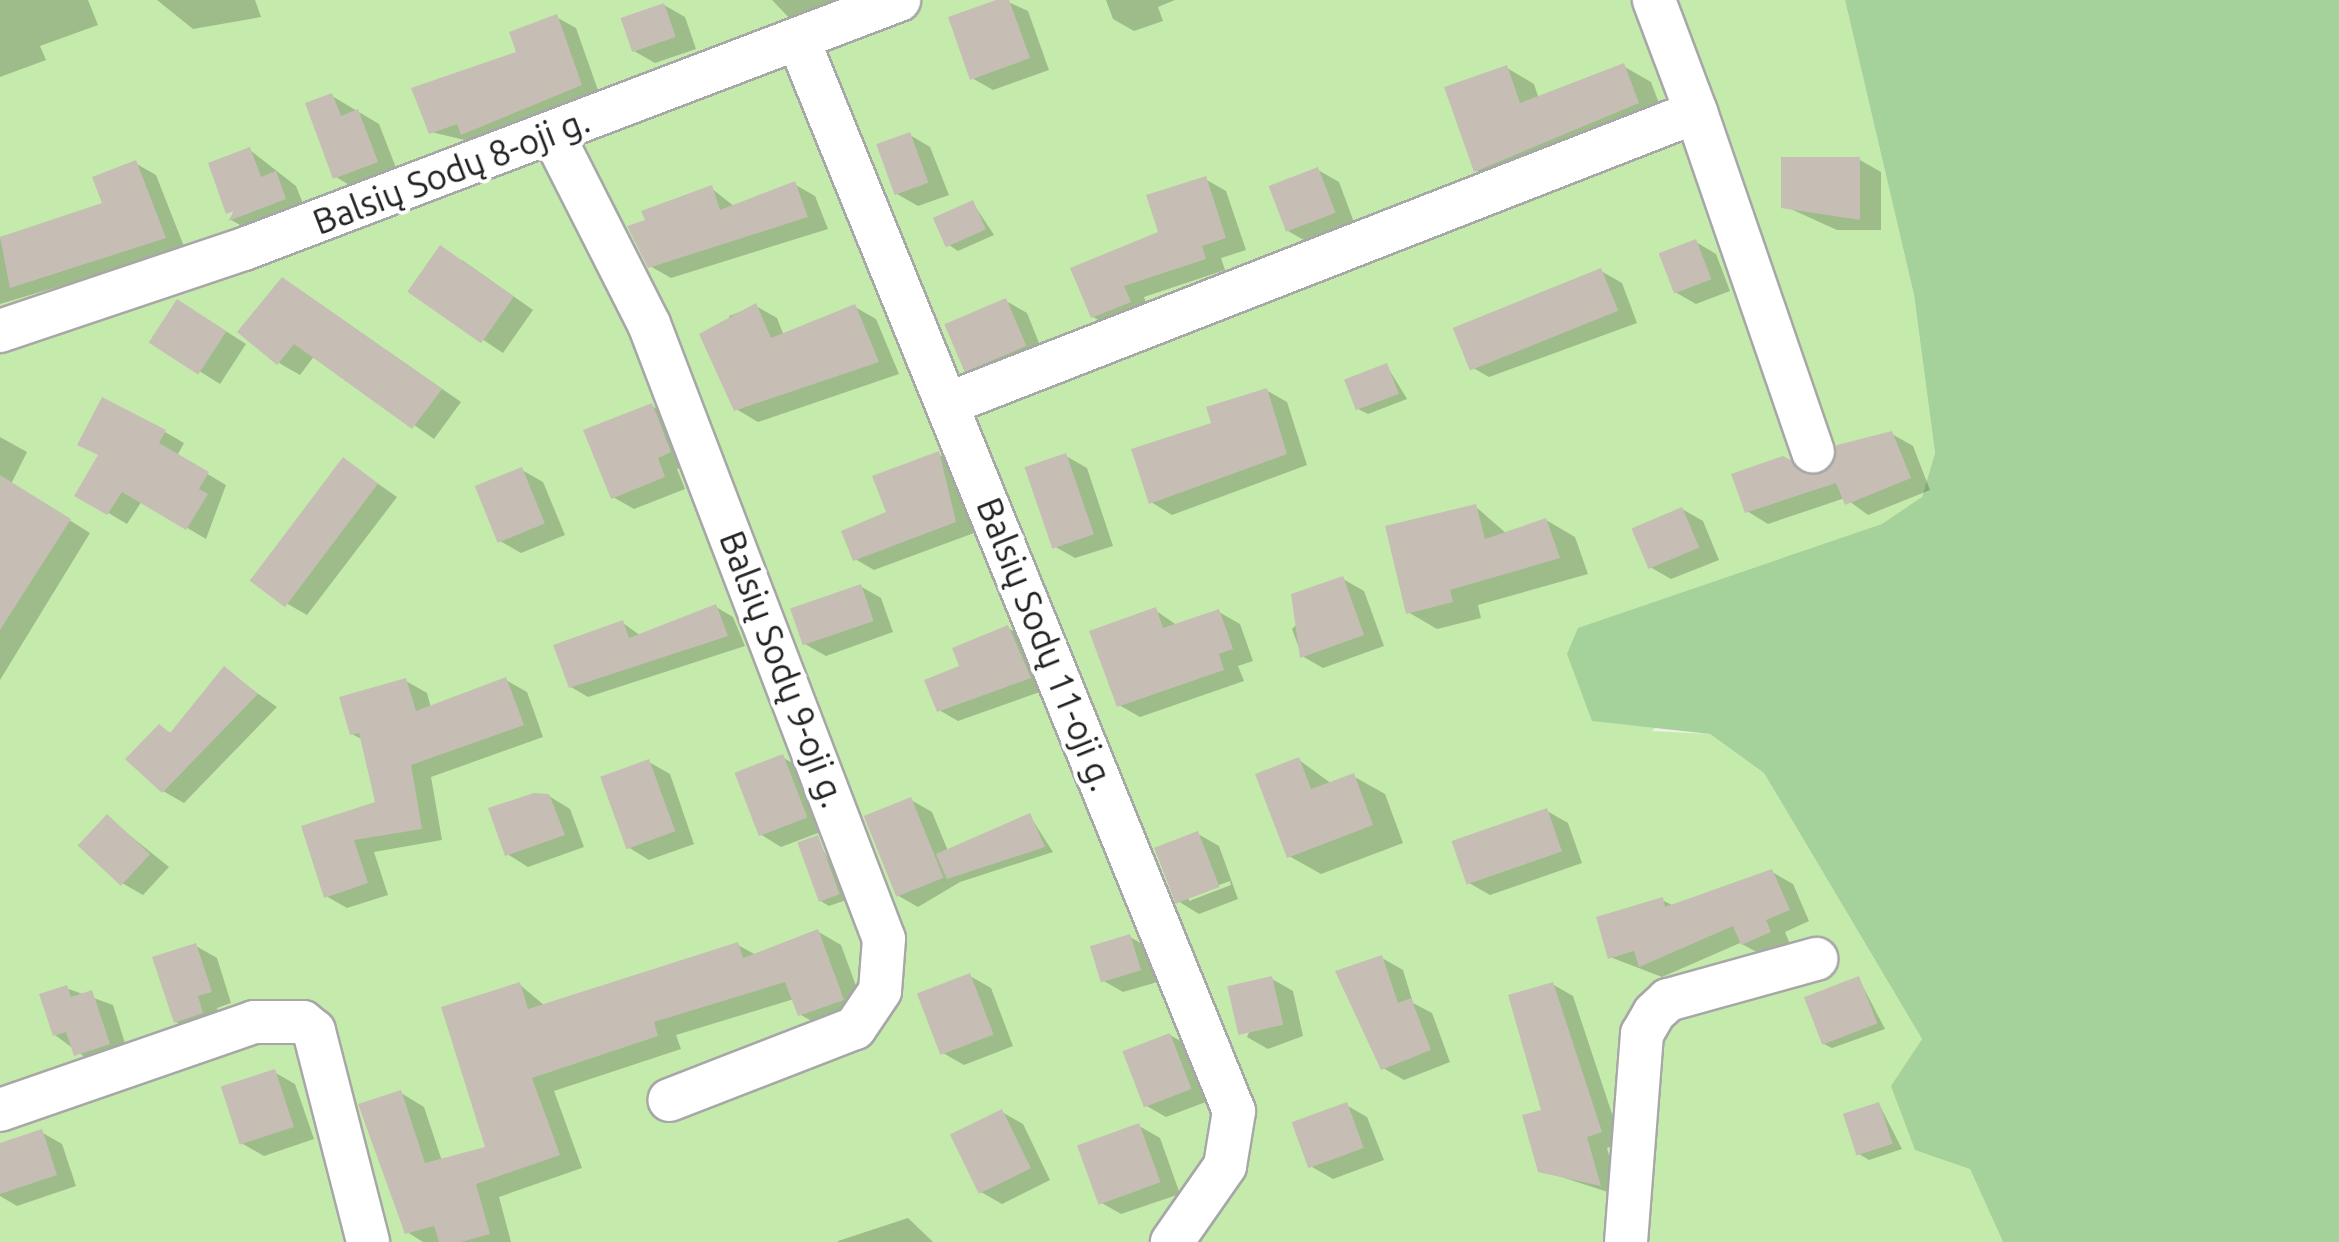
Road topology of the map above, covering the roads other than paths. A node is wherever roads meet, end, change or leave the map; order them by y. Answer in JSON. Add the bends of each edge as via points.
{"nodes":[{"id":1,"x":899,"y":0,"type":"edge"},
{"id":2,"x":1654,"y":0,"type":"edge"},
{"id":3,"x":798,"y":39,"type":"junction"},
{"id":4,"x":1696,"y":112,"type":"junction"},
{"id":5,"x":552,"y":133,"type":"junction"},
{"id":6,"x":0,"y":331,"type":"edge"},
{"id":7,"x":947,"y":404,"type":"junction"},
{"id":8,"x":1813,"y":451,"type":"dead end"},
{"id":9,"x":1816,"y":959,"type":"dead end"},
{"id":10,"x":669,"y":1100,"type":"dead end"},
{"id":11,"x":0,"y":1110,"type":"edge"},
{"id":12,"x":368,"y":1242,"type":"edge"},
{"id":13,"x":1172,"y":1242,"type":"edge"},
{"id":14,"x":1626,"y":1242,"type":"edge"}],
"edges":[{"from":1,"to":3,"type":"street","name":"Balsių Sodų 8-oji g."},
{"from":2,"to":4,"type":"street"},
{"from":3,"to":5,"type":"street","name":"Balsių Sodų 8-oji g."},
{"from":3,"to":7,"type":"street","name":"Balsių Sodų 11-oji g."},
{"from":4,"to":7,"type":"street"},
{"from":4,"to":8,"type":"street"},
{"from":5,"to":6,"type":"street","name":"Balsių Sodų 8-oji g."},
{"from":5,"to":10,"type":"street","name":"Balsių Sodų 9-oji g.","via":[[649,324],[884,939],[880,991],[854,1028]]},
{"from":7,"to":13,"type":"street","name":"Balsių Sodų 11-oji g.","via":[[1234,1111],[1225,1166]]},
{"from":9,"to":14,"type":"street","via":[[1668,1000],[1654,1012],[1642,1034]]},
{"from":11,"to":12,"type":"street","via":[[254,1022],[303,1022],[314,1031]]}]}
